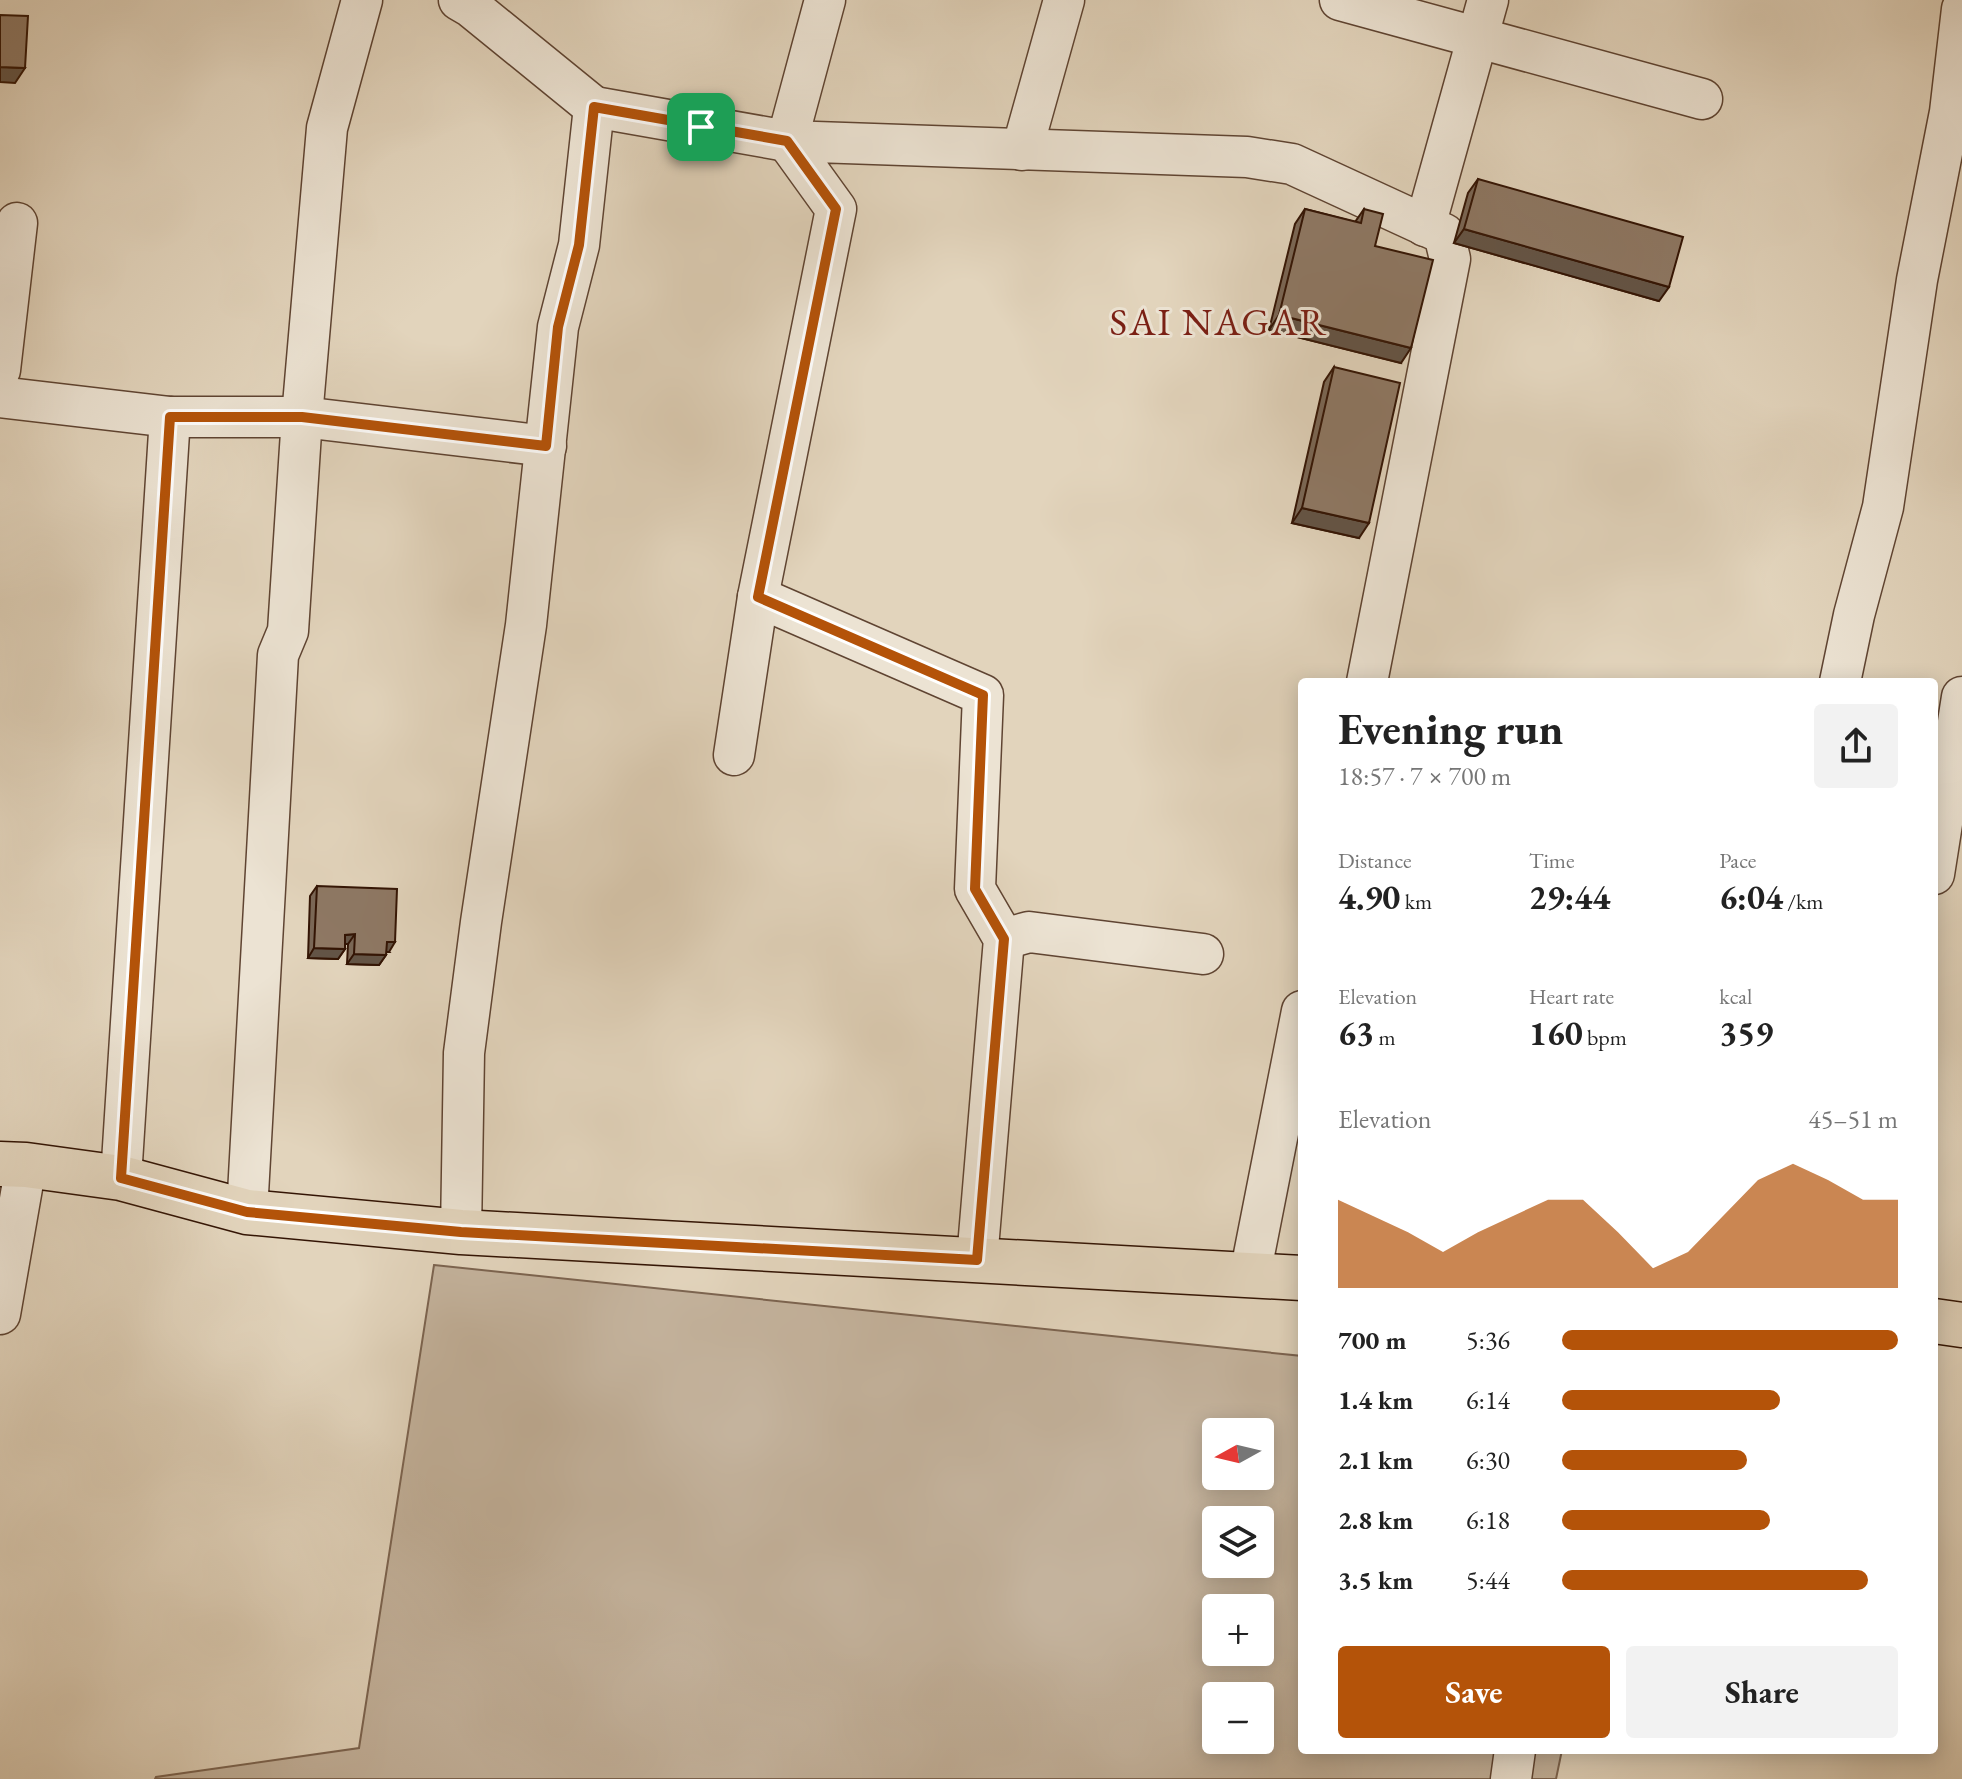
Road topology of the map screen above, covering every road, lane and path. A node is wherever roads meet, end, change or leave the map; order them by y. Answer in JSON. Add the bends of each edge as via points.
{"nodes":[{"id":1,"x":362,"y":0,"type":"edge"},
{"id":2,"x":459,"y":0,"type":"edge"},
{"id":3,"x":825,"y":0,"type":"edge"},
{"id":4,"x":1064,"y":0,"type":"edge"},
{"id":5,"x":1340,"y":0,"type":"edge"},
{"id":6,"x":1488,"y":0,"type":"edge"},
{"id":7,"x":1962,"y":9,"type":"edge"},
{"id":8,"x":1477,"y":38,"type":"junction"},
{"id":9,"x":1702,"y":99,"type":"dead end"},
{"id":10,"x":594,"y":107,"type":"junction"},
{"id":11,"x":787,"y":141,"type":"junction"},
{"id":12,"x":1022,"y":150,"type":"junction"},
{"id":13,"x":17,"y":223,"type":"dead end"},
{"id":14,"x":1425,"y":226,"type":"junction"},
{"id":15,"x":0,"y":370,"type":"edge"},
{"id":16,"x":0,"y":397,"type":"edge"},
{"id":17,"x":170,"y":417,"type":"junction"},
{"id":18,"x":302,"y":417,"type":"junction"},
{"id":19,"x":546,"y":446,"type":"junction"},
{"id":20,"x":758,"y":597,"type":"junction"},
{"id":21,"x":1368,"y":678,"type":"edge"},
{"id":22,"x":1841,"y":678,"type":"edge"},
{"id":23,"x":1962,"y":697,"type":"edge"},
{"id":24,"x":734,"y":755,"type":"dead end"},
{"id":25,"x":1938,"y":849,"type":"edge"},
{"id":26,"x":1004,"y":939,"type":"junction"},
{"id":27,"x":1203,"y":954,"type":"dead end"},
{"id":28,"x":1298,"y":1031,"type":"edge"},
{"id":29,"x":13,"y":1165,"type":"edge"},
{"id":30,"x":121,"y":1178,"type":"junction"},
{"id":31,"x":247,"y":1212,"type":"junction"},
{"id":32,"x":461,"y":1232,"type":"junction"},
{"id":33,"x":977,"y":1260,"type":"junction"},
{"id":34,"x":1250,"y":1275,"type":"junction"},
{"id":35,"x":1298,"y":1278,"type":"edge"},
{"id":36,"x":0,"y":1314,"type":"edge"},
{"id":37,"x":1938,"y":1322,"type":"edge"},
{"id":38,"x":1962,"y":1325,"type":"edge"},
{"id":39,"x":1514,"y":1754,"type":"edge"},
{"id":40,"x":1511,"y":1779,"type":"edge"}],
"edges":[{"from":1,"to":18,"type":"street","via":[[327,128]]},
{"from":2,"to":10,"type":"street"},
{"from":3,"to":11,"type":"street"},
{"from":4,"to":12,"type":"street"},
{"from":5,"to":8,"type":"street"},
{"from":6,"to":8,"type":"street"},
{"from":7,"to":22,"type":"street","via":[[1950,112],[1917,280],[1883,507]]},
{"from":8,"to":9,"type":"street"},
{"from":8,"to":14,"type":"street"},
{"from":10,"to":11,"type":"street"},
{"from":10,"to":19,"type":"street","via":[[579,245],[558,327]]},
{"from":11,"to":12,"type":"street"},
{"from":11,"to":20,"type":"street","via":[[836,209]]},
{"from":12,"to":14,"type":"street","via":[[1247,157],[1292,164]]},
{"from":13,"to":15,"type":"street"},
{"from":14,"to":21,"type":"street","via":[[1444,234],[1450,259]]},
{"from":16,"to":17,"type":"street"},
{"from":17,"to":18,"type":"street"},
{"from":17,"to":30,"type":"street"},
{"from":18,"to":19,"type":"street"},
{"from":18,"to":31,"type":"street","via":[[288,631],[278,655]]},
{"from":19,"to":32,"type":"street","via":[[526,625],[464,1053]]},
{"from":20,"to":24,"type":"street"},
{"from":20,"to":26,"type":"street","via":[[983,695],[975,889]]},
{"from":23,"to":25,"type":"street"},
{"from":26,"to":27,"type":"street","via":[[1029,932]]},
{"from":26,"to":33,"type":"street"},
{"from":28,"to":34,"type":"street"},
{"from":29,"to":30,"type":"main road"},
{"from":29,"to":36,"type":"street"},
{"from":30,"to":31,"type":"main road"},
{"from":31,"to":32,"type":"main road"},
{"from":32,"to":33,"type":"main road"},
{"from":33,"to":34,"type":"main road"},
{"from":34,"to":35,"type":"main road"},
{"from":37,"to":38,"type":"main road"},
{"from":39,"to":40,"type":"street"}]}
